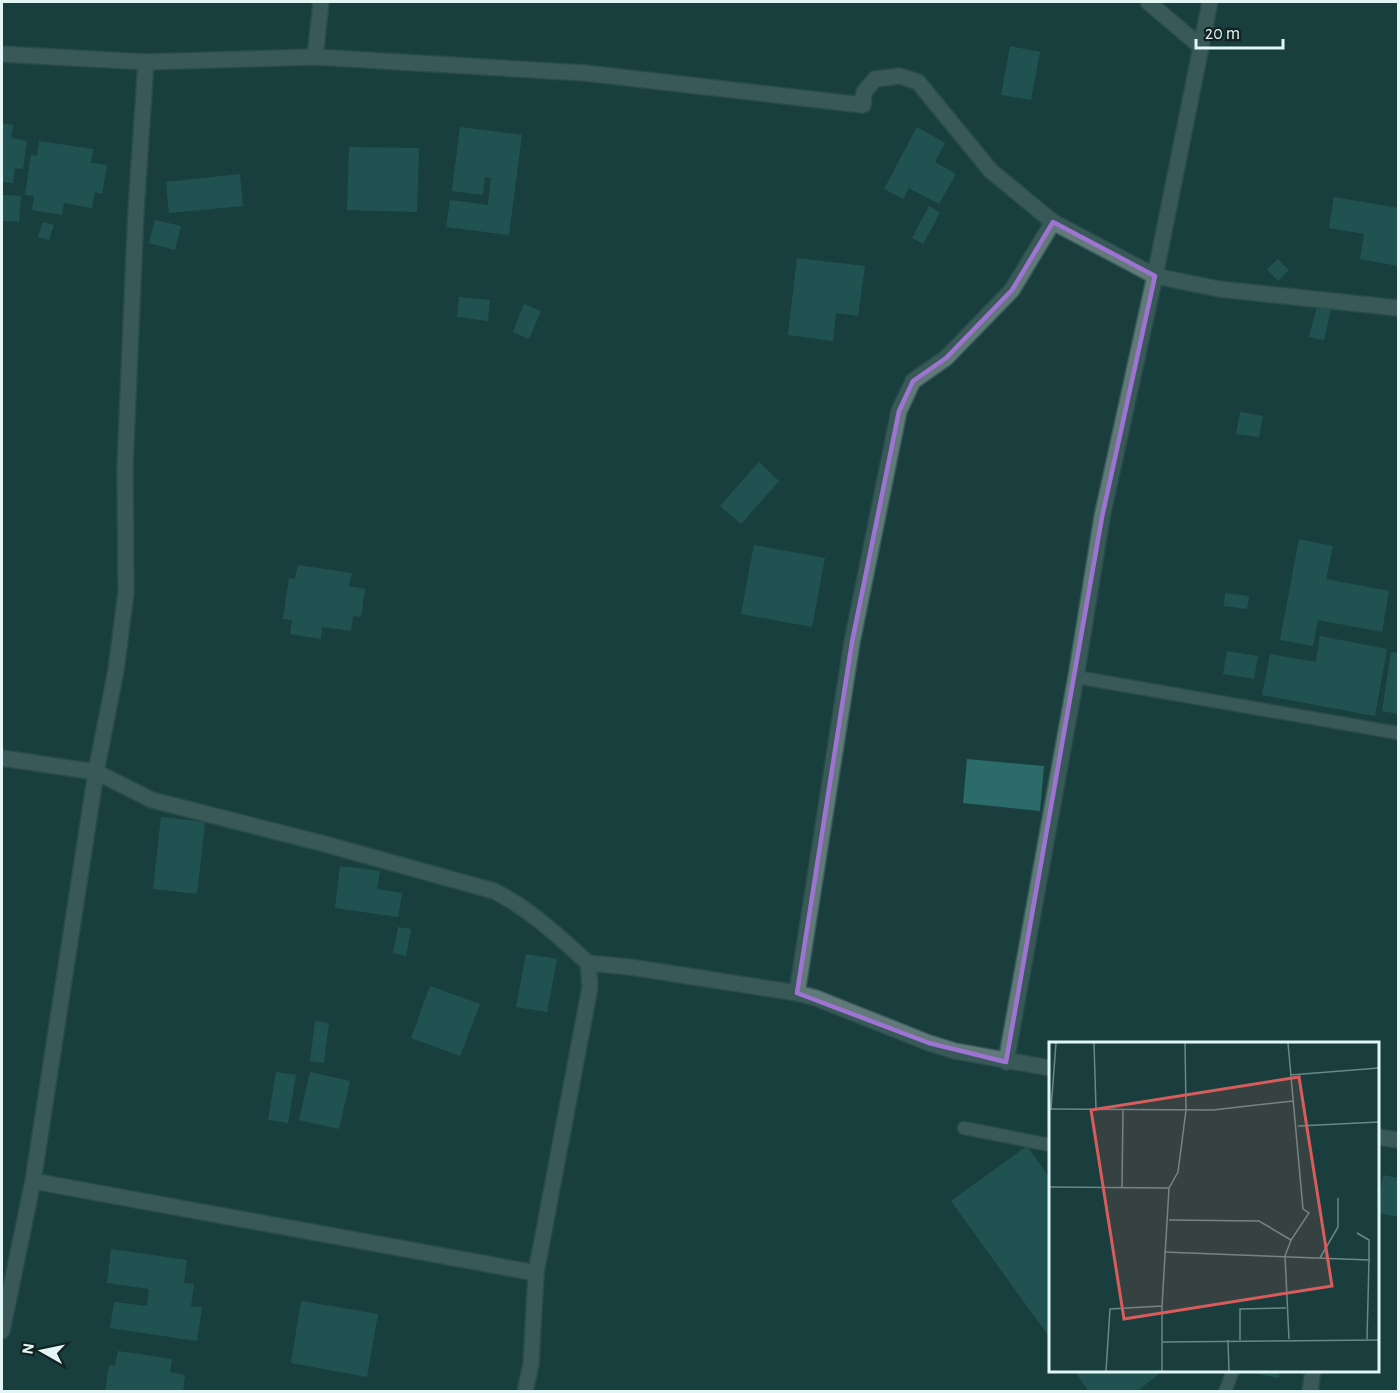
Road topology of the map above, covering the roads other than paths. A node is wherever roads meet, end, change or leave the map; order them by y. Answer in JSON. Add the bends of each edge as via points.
{"nodes":[{"id":1,"x":321,"y":2,"type":"edge"},
{"id":2,"x":1148,"y":2,"type":"edge"},
{"id":3,"x":1210,"y":2,"type":"edge"},
{"id":4,"x":1200,"y":46,"type":"junction"},
{"id":5,"x":2,"y":54,"type":"edge"},
{"id":6,"x":315,"y":57,"type":"junction"},
{"id":7,"x":146,"y":62,"type":"junction"},
{"id":8,"x":1053,"y":222,"type":"junction"},
{"id":9,"x":1155,"y":276,"type":"junction"},
{"id":10,"x":1398,"y":308,"type":"edge"},
{"id":11,"x":1076,"y":677,"type":"junction"},
{"id":12,"x":1398,"y":733,"type":"edge"},
{"id":13,"x":2,"y":758,"type":"edge"},
{"id":14,"x":96,"y":772,"type":"junction"},
{"id":15,"x":588,"y":963,"type":"junction"},
{"id":16,"x":797,"y":993,"type":"junction"},
{"id":17,"x":1006,"y":1062,"type":"junction"},
{"id":18,"x":1049,"y":1068,"type":"edge"},
{"id":19,"x":964,"y":1128,"type":"dead end"},
{"id":20,"x":1379,"y":1137,"type":"edge"},
{"id":21,"x":1398,"y":1140,"type":"edge"},
{"id":22,"x":1049,"y":1145,"type":"edge"},
{"id":23,"x":33,"y":1181,"type":"junction"},
{"id":24,"x":536,"y":1273,"type":"junction"},
{"id":25,"x":2,"y":1331,"type":"edge"},
{"id":26,"x":1233,"y":1372,"type":"edge"},
{"id":27,"x":1313,"y":1372,"type":"edge"},
{"id":28,"x":525,"y":1392,"type":"edge"},
{"id":29,"x":1225,"y":1392,"type":"edge"},
{"id":30,"x":1310,"y":1392,"type":"edge"}],
"edges":[{"from":1,"to":6,"type":"street"},
{"from":2,"to":4,"type":"street"},
{"from":3,"to":4,"type":"street"},
{"from":4,"to":9,"type":"street"},
{"from":5,"to":7,"type":"street"},
{"from":6,"to":7,"type":"street"},
{"from":6,"to":8,"type":"street","via":[[585,73],[863,105],[864,92],[875,78],[900,76],[918,82],[991,171]]},
{"from":7,"to":14,"type":"street","via":[[125,466],[126,592]]},
{"from":8,"to":9,"type":"street"},
{"from":8,"to":16,"type":"street","via":[[1012,290],[946,358],[914,381],[899,411],[852,642]]},
{"from":9,"to":10,"type":"street","via":[[1219,289]]},
{"from":9,"to":11,"type":"street","via":[[1102,517]]},
{"from":11,"to":12,"type":"lane"},
{"from":11,"to":17,"type":"street"},
{"from":13,"to":14,"type":"street"},
{"from":14,"to":15,"type":"street","via":[[152,800],[495,891],[520,906]]},
{"from":14,"to":23,"type":"street"},
{"from":15,"to":16,"type":"street"},
{"from":15,"to":24,"type":"street","via":[[590,987]]},
{"from":16,"to":17,"type":"street","via":[[928,1043]]},
{"from":17,"to":18,"type":"street"},
{"from":19,"to":22,"type":"lane"},
{"from":20,"to":21,"type":"street"},
{"from":23,"to":24,"type":"street"},
{"from":23,"to":25,"type":"street"},
{"from":24,"to":28,"type":"street","via":[[531,1364]]},
{"from":26,"to":29,"type":"lane"},
{"from":27,"to":30,"type":"street"}]}
